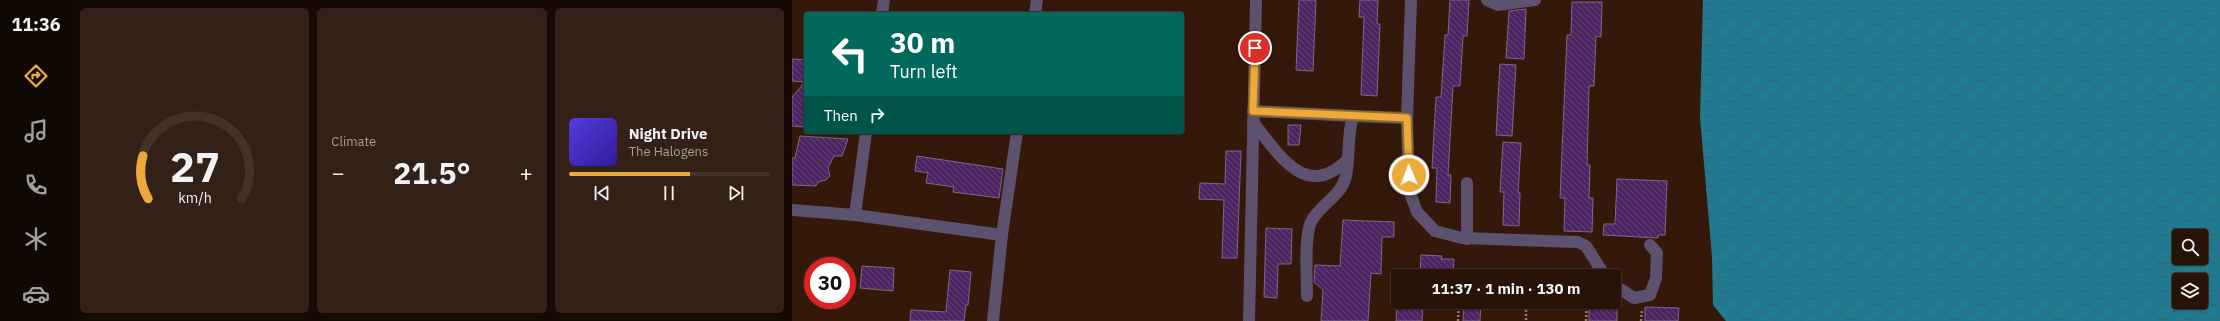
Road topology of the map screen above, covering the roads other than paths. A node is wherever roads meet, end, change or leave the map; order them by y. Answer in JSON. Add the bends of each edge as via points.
{"nodes":[{"id":1,"x":884,"y":0,"type":"edge"},
{"id":2,"x":1037,"y":0,"type":"edge"},
{"id":3,"x":1256,"y":0,"type":"edge"},
{"id":4,"x":1411,"y":0,"type":"edge"},
{"id":5,"x":1488,"y":0,"type":"edge"},
{"id":6,"x":1535,"y":0,"type":"edge"},
{"id":7,"x":882,"y":12,"type":"edge"},
{"id":8,"x":1035,"y":12,"type":"edge"},
{"id":9,"x":1353,"y":116,"type":"junction"},
{"id":10,"x":1253,"y":117,"type":"junction"},
{"id":11,"x":1407,"y":118,"type":"junction"},
{"id":12,"x":866,"y":134,"type":"edge"},
{"id":13,"x":1017,"y":134,"type":"edge"},
{"id":14,"x":1347,"y":160,"type":"junction"},
{"id":15,"x":1468,"y":183,"type":"dead end"},
{"id":16,"x":792,"y":210,"type":"edge"},
{"id":17,"x":855,"y":215,"type":"junction"},
{"id":18,"x":1002,"y":235,"type":"junction"},
{"id":19,"x":1467,"y":239,"type":"junction"},
{"id":20,"x":1650,"y":245,"type":"dead end"},
{"id":21,"x":1600,"y":269,"type":"edge"},
{"id":22,"x":1621,"y":290,"type":"edge"},
{"id":23,"x":1306,"y":296,"type":"dead end"},
{"id":24,"x":992,"y":321,"type":"edge"},
{"id":25,"x":1249,"y":321,"type":"edge"}],
"edges":[{"from":1,"to":7,"type":"street"},
{"from":2,"to":8,"type":"street"},
{"from":3,"to":10,"type":"street"},
{"from":4,"to":11,"type":"street"},
{"from":5,"to":6,"type":"street","via":[[1498,5]]},
{"from":9,"to":10,"type":"street"},
{"from":9,"to":11,"type":"street"},
{"from":9,"to":14,"type":"street"},
{"from":10,"to":14,"type":"street","via":[[1277,153],[1301,174],[1323,176],[1339,169]]},
{"from":10,"to":25,"type":"street"},
{"from":11,"to":19,"type":"street","via":[[1409,190],[1417,212],[1435,230]]},
{"from":12,"to":17,"type":"street"},
{"from":13,"to":18,"type":"street"},
{"from":14,"to":23,"type":"street","via":[[1346,177],[1340,191],[1311,223]]},
{"from":15,"to":19,"type":"street"},
{"from":16,"to":17,"type":"street"},
{"from":17,"to":18,"type":"street"},
{"from":18,"to":24,"type":"street"},
{"from":19,"to":21,"type":"street","via":[[1578,242],[1586,246]]},
{"from":20,"to":22,"type":"street","via":[[1657,253],[1656,278],[1650,295],[1634,298]]}]}
